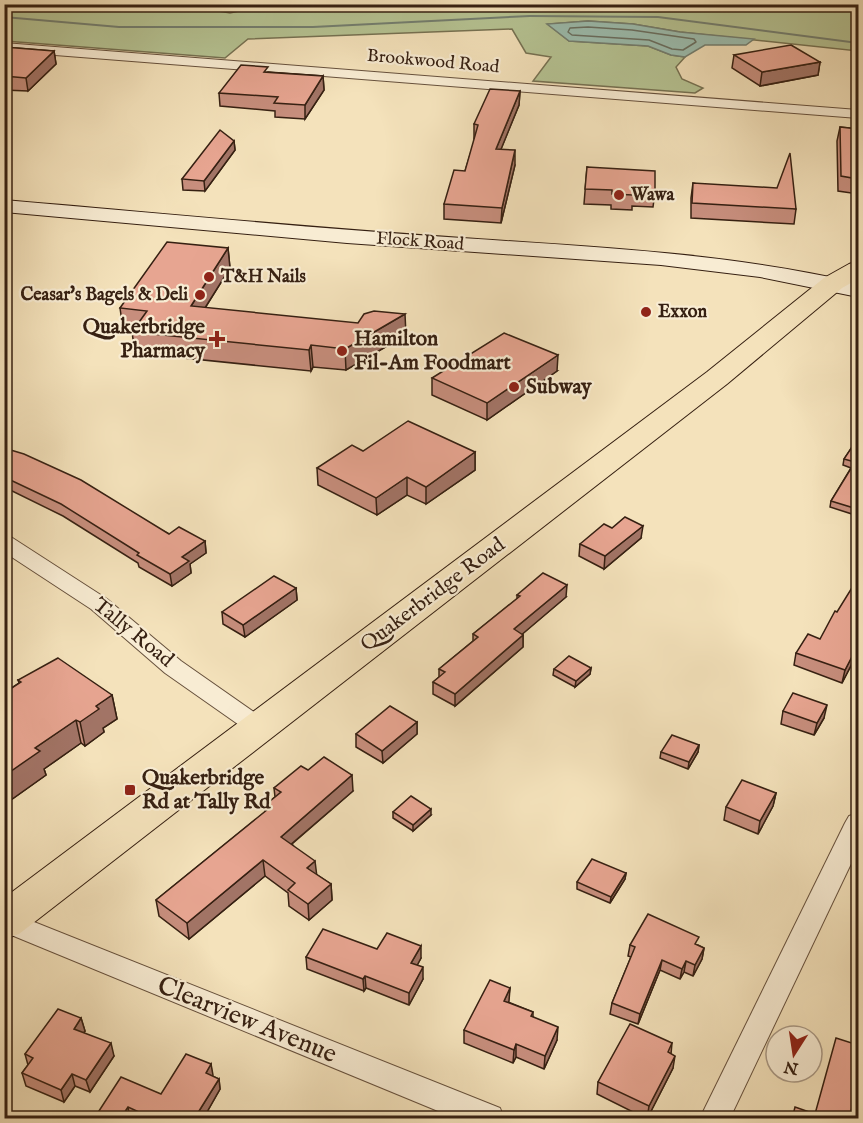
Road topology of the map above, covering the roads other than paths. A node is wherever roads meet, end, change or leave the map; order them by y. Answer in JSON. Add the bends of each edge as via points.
{"nodes":[{"id":1,"x":4,"y":47,"type":"edge"},
{"id":2,"x":858,"y":114,"type":"edge"},
{"id":3,"x":4,"y":206,"type":"edge"},
{"id":4,"x":850,"y":280,"type":"edge"},
{"id":5,"x":4,"y":542,"type":"edge"},
{"id":6,"x":260,"y":728,"type":"junction"},
{"id":7,"x":858,"y":823,"type":"edge"},
{"id":8,"x":5,"y":923,"type":"edge"},
{"id":9,"x":489,"y":1119,"type":"edge"},
{"id":10,"x":716,"y":1119,"type":"edge"}],
"edges":[{"from":1,"to":2,"type":"street","name":"Brookwood Road"},
{"from":3,"to":4,"type":"main road","name":"Flock Road","via":[[361,238],[652,256]]},
{"from":4,"to":6,"type":"main road","name":"Quakerbridge Road"},
{"from":5,"to":6,"type":"street","name":"Tally Road","via":[[99,604],[173,667]]},
{"from":6,"to":8,"type":"main road","name":"Quakerbridge Road"},
{"from":7,"to":10,"type":"street"},
{"from":8,"to":9,"type":"street","name":"Clearview Avenue"}]}
